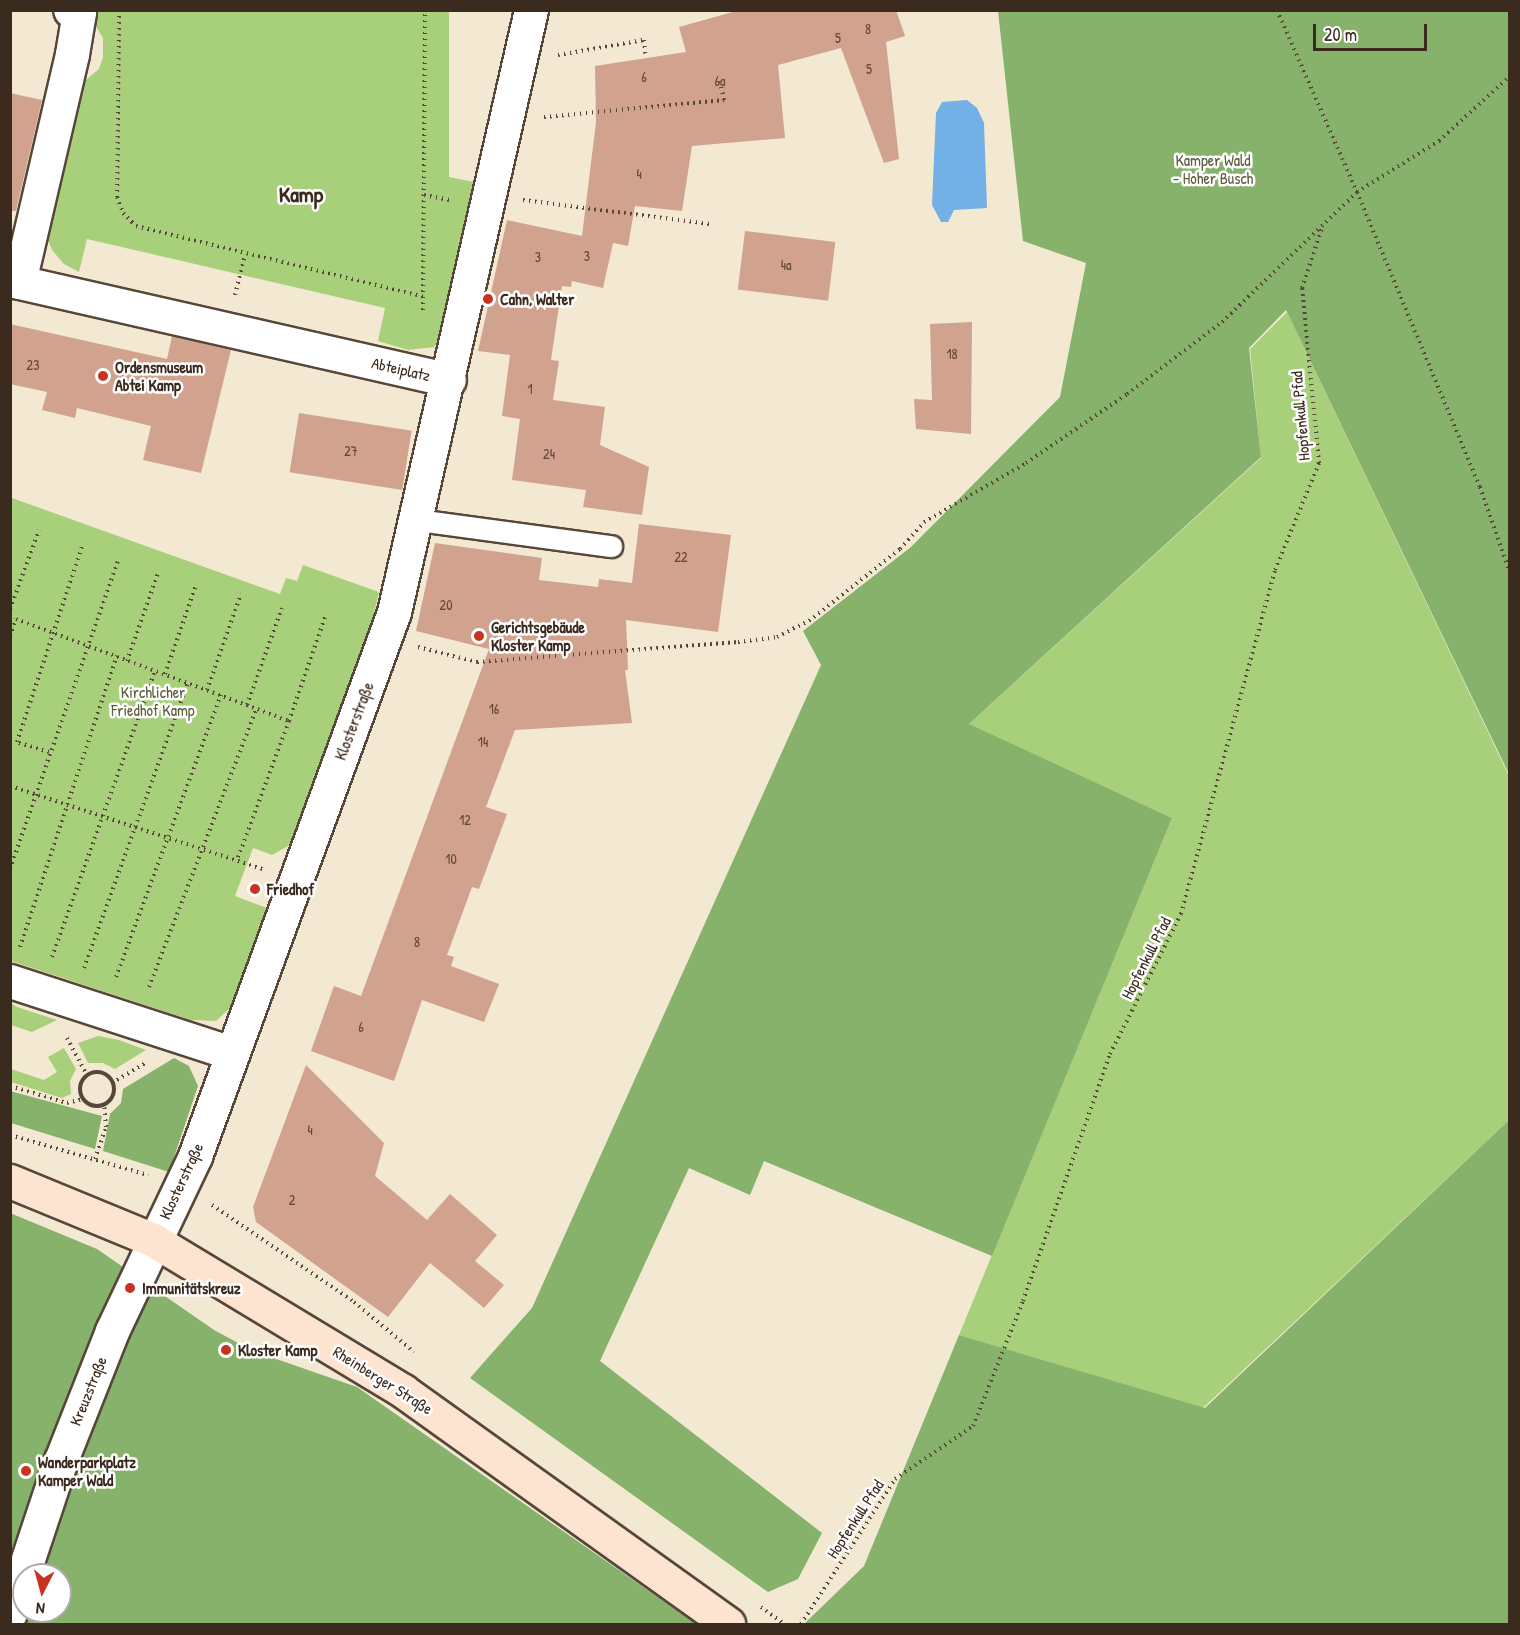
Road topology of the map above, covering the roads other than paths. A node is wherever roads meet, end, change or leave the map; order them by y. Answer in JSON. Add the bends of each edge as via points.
{"nodes":[{"id":1,"x":531,"y":10,"type":"edge"},
{"id":2,"x":76,"y":11,"type":"edge"},
{"id":3,"x":15,"y":281,"type":"edge"},
{"id":4,"x":449,"y":380,"type":"junction"},
{"id":5,"x":418,"y":520,"type":"junction"},
{"id":6,"x":611,"y":546,"type":"dead end"},
{"id":7,"x":10,"y":981,"type":"edge"},
{"id":8,"x":232,"y":1053,"type":"junction"},
{"id":9,"x":10,"y":1182,"type":"edge"},
{"id":10,"x":153,"y":1240,"type":"junction"},
{"id":11,"x":10,"y":1613,"type":"edge"},
{"id":12,"x":728,"y":1624,"type":"edge"}],
"edges":[{"from":1,"to":4,"type":"street","name":"Abteiplatz"},
{"from":2,"to":3,"type":"street","name":"Abteiplatz"},
{"from":3,"to":4,"type":"street","name":"Abteiplatz"},
{"from":4,"to":5,"type":"street","name":"Klosterstraße"},
{"from":5,"to":6,"type":"lane"},
{"from":5,"to":8,"type":"street","name":"Klosterstraße","via":[[385,639]]},
{"from":7,"to":8,"type":"street"},
{"from":8,"to":10,"type":"street","name":"Klosterstraße","via":[[195,1156]]},
{"from":9,"to":10,"type":"main road","name":"Rheinberger Straße"},
{"from":10,"to":11,"type":"street","name":"Kreuzstraße","via":[[61,1460]]},
{"from":10,"to":12,"type":"main road","name":"Rheinberger Straße","via":[[404,1391]]}]}
